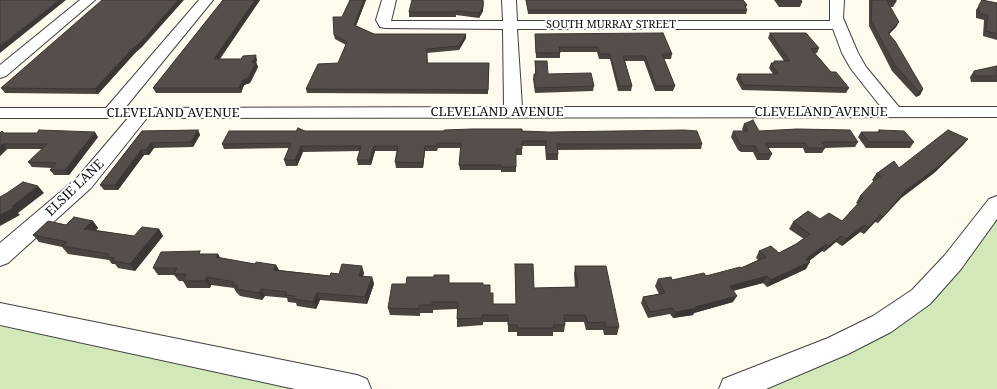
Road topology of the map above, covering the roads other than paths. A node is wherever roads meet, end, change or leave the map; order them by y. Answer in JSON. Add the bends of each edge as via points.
{"nodes":[{"id":1,"x":88,"y":0,"type":"edge"},
{"id":2,"x":206,"y":0,"type":"edge"},
{"id":3,"x":389,"y":0,"type":"edge"},
{"id":4,"x":509,"y":0,"type":"edge"},
{"id":5,"x":837,"y":0,"type":"edge"},
{"id":6,"x":510,"y":25,"type":"junction"},
{"id":7,"x":838,"y":25,"type":"junction"},
{"id":8,"x":0,"y":73,"type":"edge"},
{"id":9,"x":513,"y":112,"type":"junction"},
{"id":10,"x":894,"y":112,"type":"junction"},
{"id":11,"x":996,"y":112,"type":"edge"},
{"id":12,"x":0,"y":113,"type":"edge"},
{"id":13,"x":111,"y":113,"type":"junction"},
{"id":14,"x":142,"y":113,"type":"junction"},
{"id":15,"x":997,"y":204,"type":"edge"},
{"id":16,"x":0,"y":257,"type":"edge"},
{"id":17,"x":0,"y":314,"type":"edge"},
{"id":18,"x":357,"y":389,"type":"edge"},
{"id":19,"x":733,"y":389,"type":"edge"}],
"edges":[{"from":1,"to":8,"type":"street"},
{"from":2,"to":13,"type":"street"},
{"from":3,"to":6,"type":"street","name":"SOUTH MURRAY STREET","via":[[383,18],[385,24]]},
{"from":4,"to":6,"type":"street"},
{"from":5,"to":7,"type":"street"},
{"from":6,"to":7,"type":"street","name":"SOUTH MURRAY STREET"},
{"from":6,"to":9,"type":"street"},
{"from":7,"to":10,"type":"street","via":[[860,69]]},
{"from":9,"to":10,"type":"street","name":"CLEVELAND AVENUE"},
{"from":9,"to":14,"type":"street","name":"CLEVELAND AVENUE"},
{"from":10,"to":11,"type":"street","name":"CLEVELAND AVENUE"},
{"from":12,"to":13,"type":"street","name":"CLEVELAND AVENUE"},
{"from":13,"to":14,"type":"street","name":"CLEVELAND AVENUE"},
{"from":14,"to":16,"type":"street","name":"ELSIE LANE","via":[[84,183]]},
{"from":15,"to":19,"type":"street","via":[[953,262],[921,297],[882,324],[838,346]]},
{"from":17,"to":18,"type":"street"}]}
